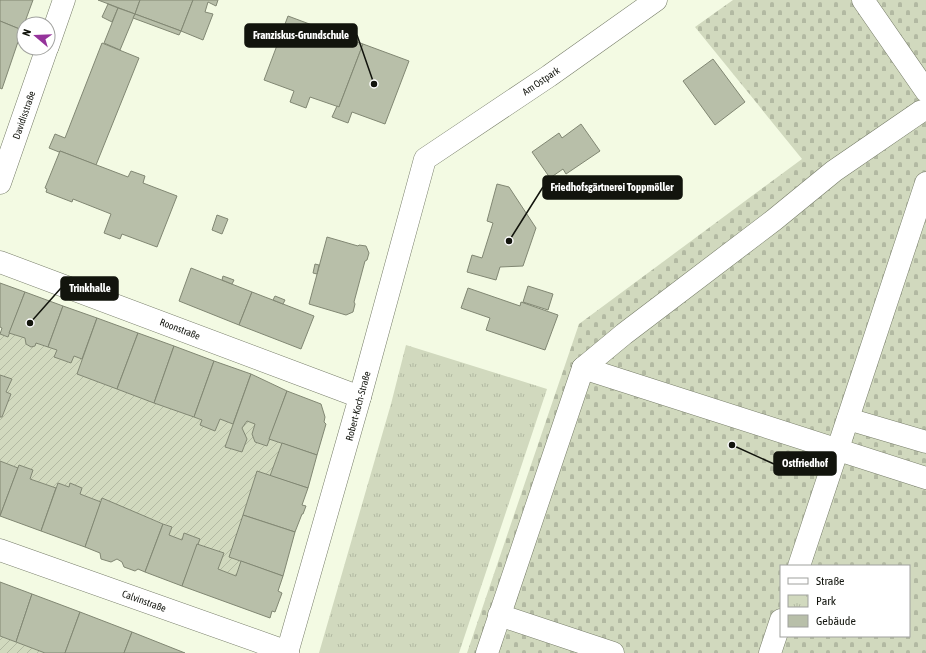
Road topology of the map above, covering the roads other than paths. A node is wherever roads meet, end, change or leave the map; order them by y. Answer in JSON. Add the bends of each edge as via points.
{"nodes":[{"id":1,"x":863,"y":0,"type":"edge"},
{"id":2,"x":646,"y":2,"type":"edge"},
{"id":3,"x":61,"y":7,"type":"edge"},
{"id":4,"x":56,"y":22,"type":"edge"},
{"id":5,"x":45,"y":56,"type":"edge"},
{"id":6,"x":926,"y":91,"type":"edge"},
{"id":7,"x":926,"y":110,"type":"edge"},
{"id":8,"x":425,"y":158,"type":"joint"},
{"id":9,"x":0,"y":183,"type":"edge"},
{"id":10,"x":926,"y":183,"type":"edge"},
{"id":11,"x":0,"y":262,"type":"edge"},
{"id":12,"x":584,"y":368,"type":"junction"},
{"id":13,"x":360,"y":397,"type":"junction"},
{"id":14,"x":848,"y":419,"type":"junction"},
{"id":15,"x":926,"y":442,"type":"edge"},
{"id":16,"x":838,"y":449,"type":"junction"},
{"id":17,"x":926,"y":478,"type":"edge"},
{"id":18,"x":0,"y":550,"type":"edge"},
{"id":19,"x":799,"y":565,"type":"edge"},
{"id":20,"x":499,"y":615,"type":"junction"},
{"id":21,"x":780,"y":623,"type":"edge"},
{"id":22,"x":288,"y":652,"type":"edge"},
{"id":23,"x":486,"y":653,"type":"edge"},
{"id":24,"x":613,"y":653,"type":"edge"},
{"id":25,"x":770,"y":653,"type":"edge"}],
"edges":[{"from":1,"to":6,"type":"street"},
{"from":2,"to":8,"type":"street","name":"Am Ostpark","via":[[549,76]]},
{"from":3,"to":4,"type":"street","name":"Davidisstraße"},
{"from":5,"to":9,"type":"street","name":"Davidisstraße"},
{"from":7,"to":12,"type":"street","via":[[834,172],[624,334]]},
{"from":8,"to":13,"type":"street","name":"Robert-Koch-Straße"},
{"from":10,"to":14,"type":"street"},
{"from":11,"to":13,"type":"street","name":"Roonstraße"},
{"from":12,"to":16,"type":"street"},
{"from":12,"to":20,"type":"street"},
{"from":13,"to":22,"type":"street","name":"Robert-Koch-Straße"},
{"from":14,"to":15,"type":"street"},
{"from":14,"to":16,"type":"street"},
{"from":16,"to":17,"type":"street"},
{"from":16,"to":19,"type":"street"},
{"from":18,"to":22,"type":"street","name":"Calvinstraße"},
{"from":20,"to":23,"type":"street"},
{"from":20,"to":24,"type":"street"},
{"from":21,"to":25,"type":"street"}]}
